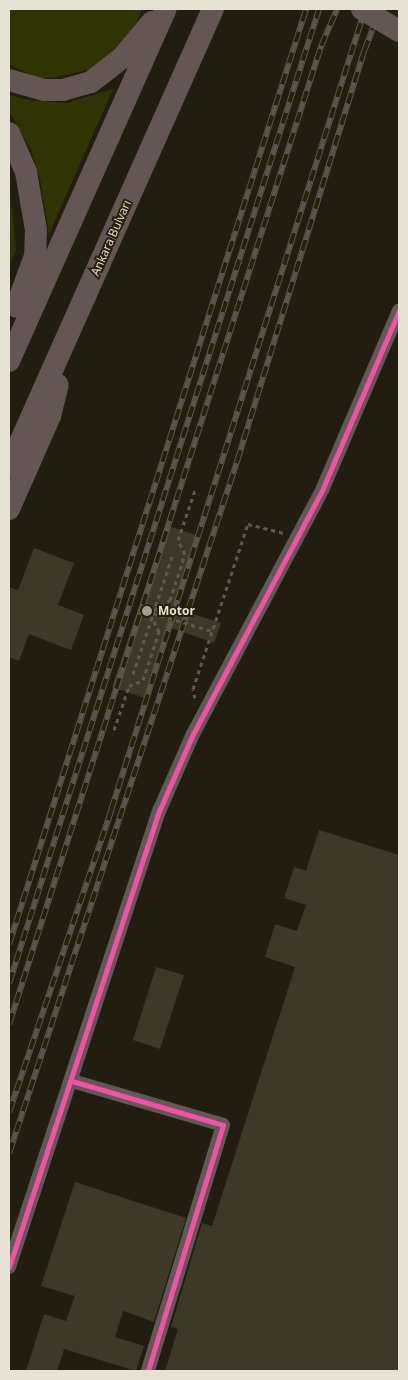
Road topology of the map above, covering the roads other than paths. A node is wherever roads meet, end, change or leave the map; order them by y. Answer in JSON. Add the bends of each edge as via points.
{"nodes":[{"id":1,"x":162,"y":9,"type":"edge"},
{"id":2,"x":166,"y":9,"type":"edge"},
{"id":3,"x":212,"y":9,"type":"edge"},
{"id":4,"x":362,"y":9,"type":"edge"},
{"id":5,"x":399,"y":31,"type":"edge"},
{"id":6,"x":9,"y":80,"type":"edge"},
{"id":7,"x":9,"y":133,"type":"edge"},
{"id":8,"x":399,"y":311,"type":"edge"},
{"id":9,"x":76,"y":320,"type":"junction"},
{"id":10,"x":9,"y":326,"type":"edge"},
{"id":11,"x":9,"y":361,"type":"edge"},
{"id":12,"x":9,"y":467,"type":"edge"},
{"id":13,"x":9,"y":509,"type":"edge"},
{"id":14,"x":72,"y":1081,"type":"junction"},
{"id":15,"x":9,"y":1267,"type":"edge"},
{"id":16,"x":148,"y":1371,"type":"edge"}],
"edges":[{"from":1,"to":6,"type":"main road","via":[[122,58],[91,82],[63,90],[45,90]]},
{"from":2,"to":11,"type":"main road"},
{"from":3,"to":9,"type":"main road","name":"Ankara Bulvarı"},
{"from":4,"to":5,"type":"main road","bridge":true},
{"from":7,"to":10,"type":"main road","via":[[26,172],[36,230],[35,256]]},
{"from":8,"to":14,"type":"street","via":[[323,488],[193,734],[160,809]]},
{"from":9,"to":12,"type":"main road","name":"Ankara Bulvarı"},
{"from":9,"to":13,"type":"main road","via":[[50,416]]},
{"from":14,"to":15,"type":"street"},
{"from":14,"to":16,"type":"street","via":[[223,1125]]}]}
